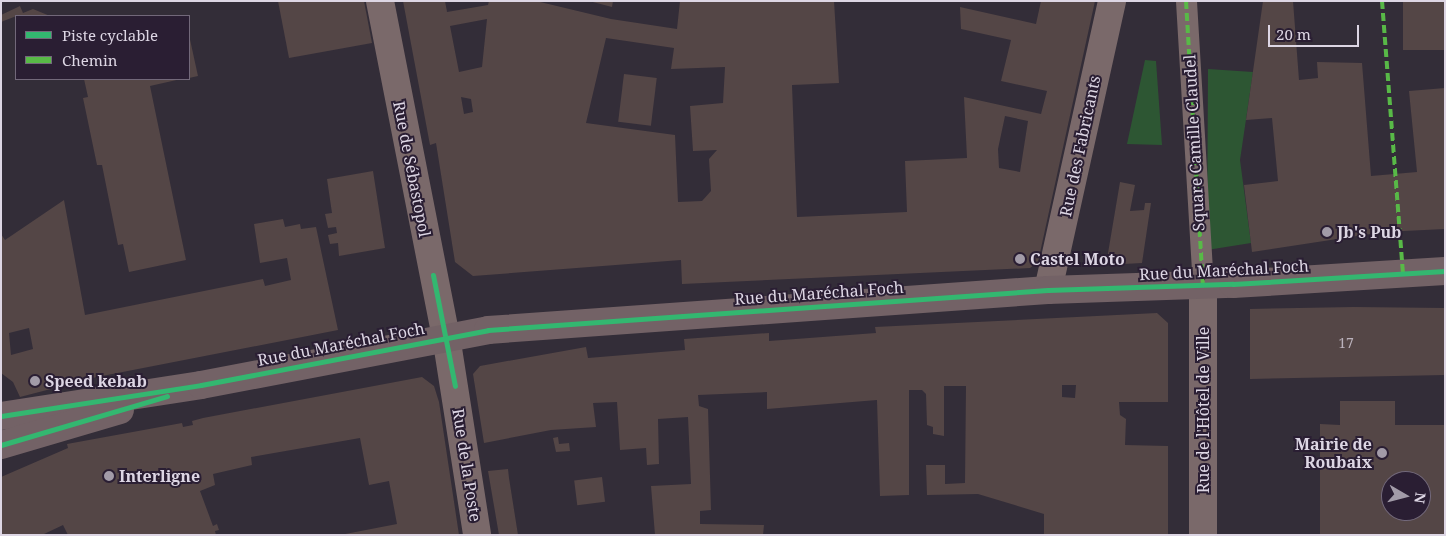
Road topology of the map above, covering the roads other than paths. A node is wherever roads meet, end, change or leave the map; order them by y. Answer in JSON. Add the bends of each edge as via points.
{"nodes":[{"id":1,"x":380,"y":1,"type":"edge"},
{"id":2,"x":1112,"y":1,"type":"edge"},
{"id":3,"x":1186,"y":1,"type":"edge"},
{"id":4,"x":1445,"y":271,"type":"edge"},
{"id":5,"x":1203,"y":285,"type":"junction"},
{"id":6,"x":1048,"y":290,"type":"junction"},
{"id":7,"x":446,"y":336,"type":"junction"},
{"id":8,"x":201,"y":385,"type":"junction"},
{"id":9,"x":1,"y":416,"type":"edge"},
{"id":10,"x":1,"y":445,"type":"edge"},
{"id":11,"x":478,"y":535,"type":"edge"},
{"id":12,"x":1203,"y":535,"type":"edge"}],
"edges":[{"from":1,"to":7,"type":"street","name":"Rue de Sébastopol"},
{"from":2,"to":6,"type":"street","name":"Rue des Fabricants"},
{"from":3,"to":5,"type":"street","name":"Square Camille Claudel"},
{"from":4,"to":5,"type":"main road","name":"Rue du Maréchal Foch"},
{"from":5,"to":6,"type":"main road","name":"Rue du Maréchal Foch"},
{"from":5,"to":12,"type":"street","name":"Rue de l'Hôtel de Ville"},
{"from":6,"to":7,"type":"main road","name":"Rue du Maréchal Foch","via":[[632,318]]},
{"from":7,"to":8,"type":"main road","name":"Rue du Maréchal Foch"},
{"from":7,"to":11,"type":"street","name":"Rue de la Poste"},
{"from":8,"to":9,"type":"main road","name":"Rue du Maréchal Foch"},
{"from":8,"to":10,"type":"main road","name":"Rue du Maréchal Foch"}]}
